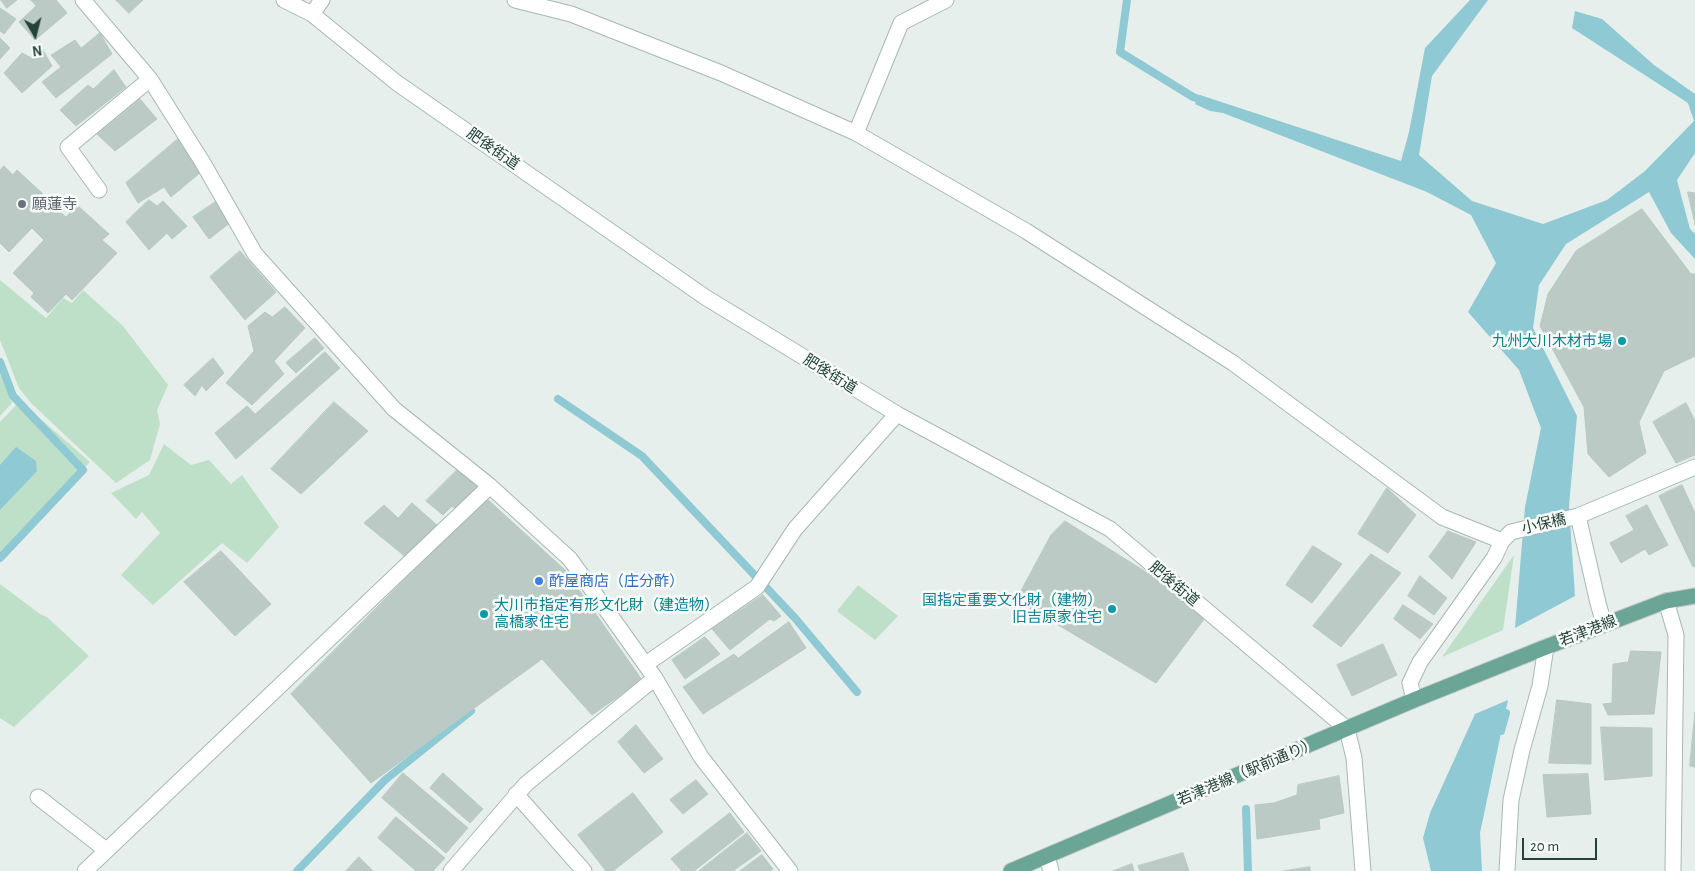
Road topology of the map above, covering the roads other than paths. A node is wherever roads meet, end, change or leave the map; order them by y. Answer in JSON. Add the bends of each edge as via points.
{"nodes":[{"id":1,"x":83,"y":0,"type":"edge"},
{"id":2,"x":284,"y":0,"type":"edge"},
{"id":3,"x":322,"y":0,"type":"edge"},
{"id":4,"x":515,"y":0,"type":"edge"},
{"id":5,"x":946,"y":0,"type":"edge"},
{"id":6,"x":312,"y":14,"type":"junction"},
{"id":7,"x":150,"y":79,"type":"junction"},
{"id":8,"x":856,"y":133,"type":"junction"},
{"id":9,"x":99,"y":190,"type":"dead end"},
{"id":10,"x":896,"y":414,"type":"junction"},
{"id":11,"x":1695,"y":467,"type":"edge"},
{"id":12,"x":490,"y":486,"type":"junction"},
{"id":13,"x":1578,"y":516,"type":"junction"},
{"id":14,"x":1506,"y":536,"type":"junction"},
{"id":15,"x":1695,"y":596,"type":"edge"},
{"id":16,"x":1666,"y":601,"type":"junction"},
{"id":17,"x":1604,"y":624,"type":"junction"},
{"id":18,"x":1546,"y":647,"type":"junction"},
{"id":19,"x":646,"y":664,"type":"junction"},
{"id":20,"x":1483,"y":672,"type":"joint"},
{"id":21,"x":655,"y":678,"type":"junction"},
{"id":22,"x":1414,"y":700,"type":"junction"},
{"id":23,"x":1347,"y":730,"type":"junction"},
{"id":24,"x":516,"y":794,"type":"junction"},
{"id":25,"x":38,"y":797,"type":"dead end"},
{"id":26,"x":106,"y":850,"type":"junction"},
{"id":27,"x":1047,"y":856,"type":"junction"},
{"id":28,"x":85,"y":871,"type":"edge"},
{"id":29,"x":451,"y":871,"type":"edge"},
{"id":30,"x":584,"y":871,"type":"edge"},
{"id":31,"x":790,"y":871,"type":"edge"},
{"id":32,"x":1011,"y":871,"type":"edge"},
{"id":33,"x":1051,"y":871,"type":"edge"},
{"id":34,"x":1363,"y":871,"type":"edge"},
{"id":35,"x":1507,"y":871,"type":"edge"},
{"id":36,"x":1673,"y":871,"type":"edge"}],
"edges":[{"from":1,"to":7,"type":"street"},
{"from":2,"to":6,"type":"street","name":"肥後街道"},
{"from":3,"to":6,"type":"street"},
{"from":4,"to":8,"type":"street","via":[[571,14],[721,73]]},
{"from":5,"to":8,"type":"street","via":[[901,23]]},
{"from":6,"to":10,"type":"street","name":"肥後街道","via":[[397,83],[705,297]]},
{"from":7,"to":9,"type":"street","via":[[68,147]]},
{"from":7,"to":12,"type":"street","via":[[255,254],[394,409]]},
{"from":8,"to":14,"type":"street","via":[[1026,231],[1233,363],[1442,517]]},
{"from":10,"to":19,"type":"street","via":[[796,529],[760,582]]},
{"from":10,"to":23,"type":"street","name":"肥後街道","via":[[1110,529]]},
{"from":11,"to":13,"type":"street","name":"小保橋"},
{"from":12,"to":19,"type":"street","via":[[570,559]]},
{"from":12,"to":26,"type":"street"},
{"from":13,"to":14,"type":"street","name":"小保橋"},
{"from":13,"to":17,"type":"street"},
{"from":14,"to":22,"type":"street","via":[[1420,662],[1410,683]]},
{"from":15,"to":16,"type":"main road","name":"若津港線"},
{"from":16,"to":17,"type":"main road","name":"若津港線"},
{"from":16,"to":36,"type":"street","via":[[1676,635]]},
{"from":17,"to":18,"type":"main road","name":"若津港線"},
{"from":18,"to":20,"type":"main road","name":"若津港線"},
{"from":18,"to":35,"type":"street","via":[[1540,686],[1511,800]]},
{"from":19,"to":21,"type":"street"},
{"from":20,"to":22,"type":"main road","name":"若津港線（駅前通り）"},
{"from":21,"to":24,"type":"street"},
{"from":21,"to":31,"type":"street","via":[[701,757]]},
{"from":22,"to":23,"type":"main road","name":"若津港線（駅前通り）"},
{"from":23,"to":27,"type":"main road","name":"若津港線（駅前通り）"},
{"from":23,"to":34,"type":"street","via":[[1354,758]]},
{"from":24,"to":29,"type":"street"},
{"from":24,"to":30,"type":"street"},
{"from":25,"to":26,"type":"street"},
{"from":26,"to":28,"type":"street"},
{"from":27,"to":32,"type":"main road","name":"若津港線（駅前通り）"},
{"from":27,"to":33,"type":"street"}]}
